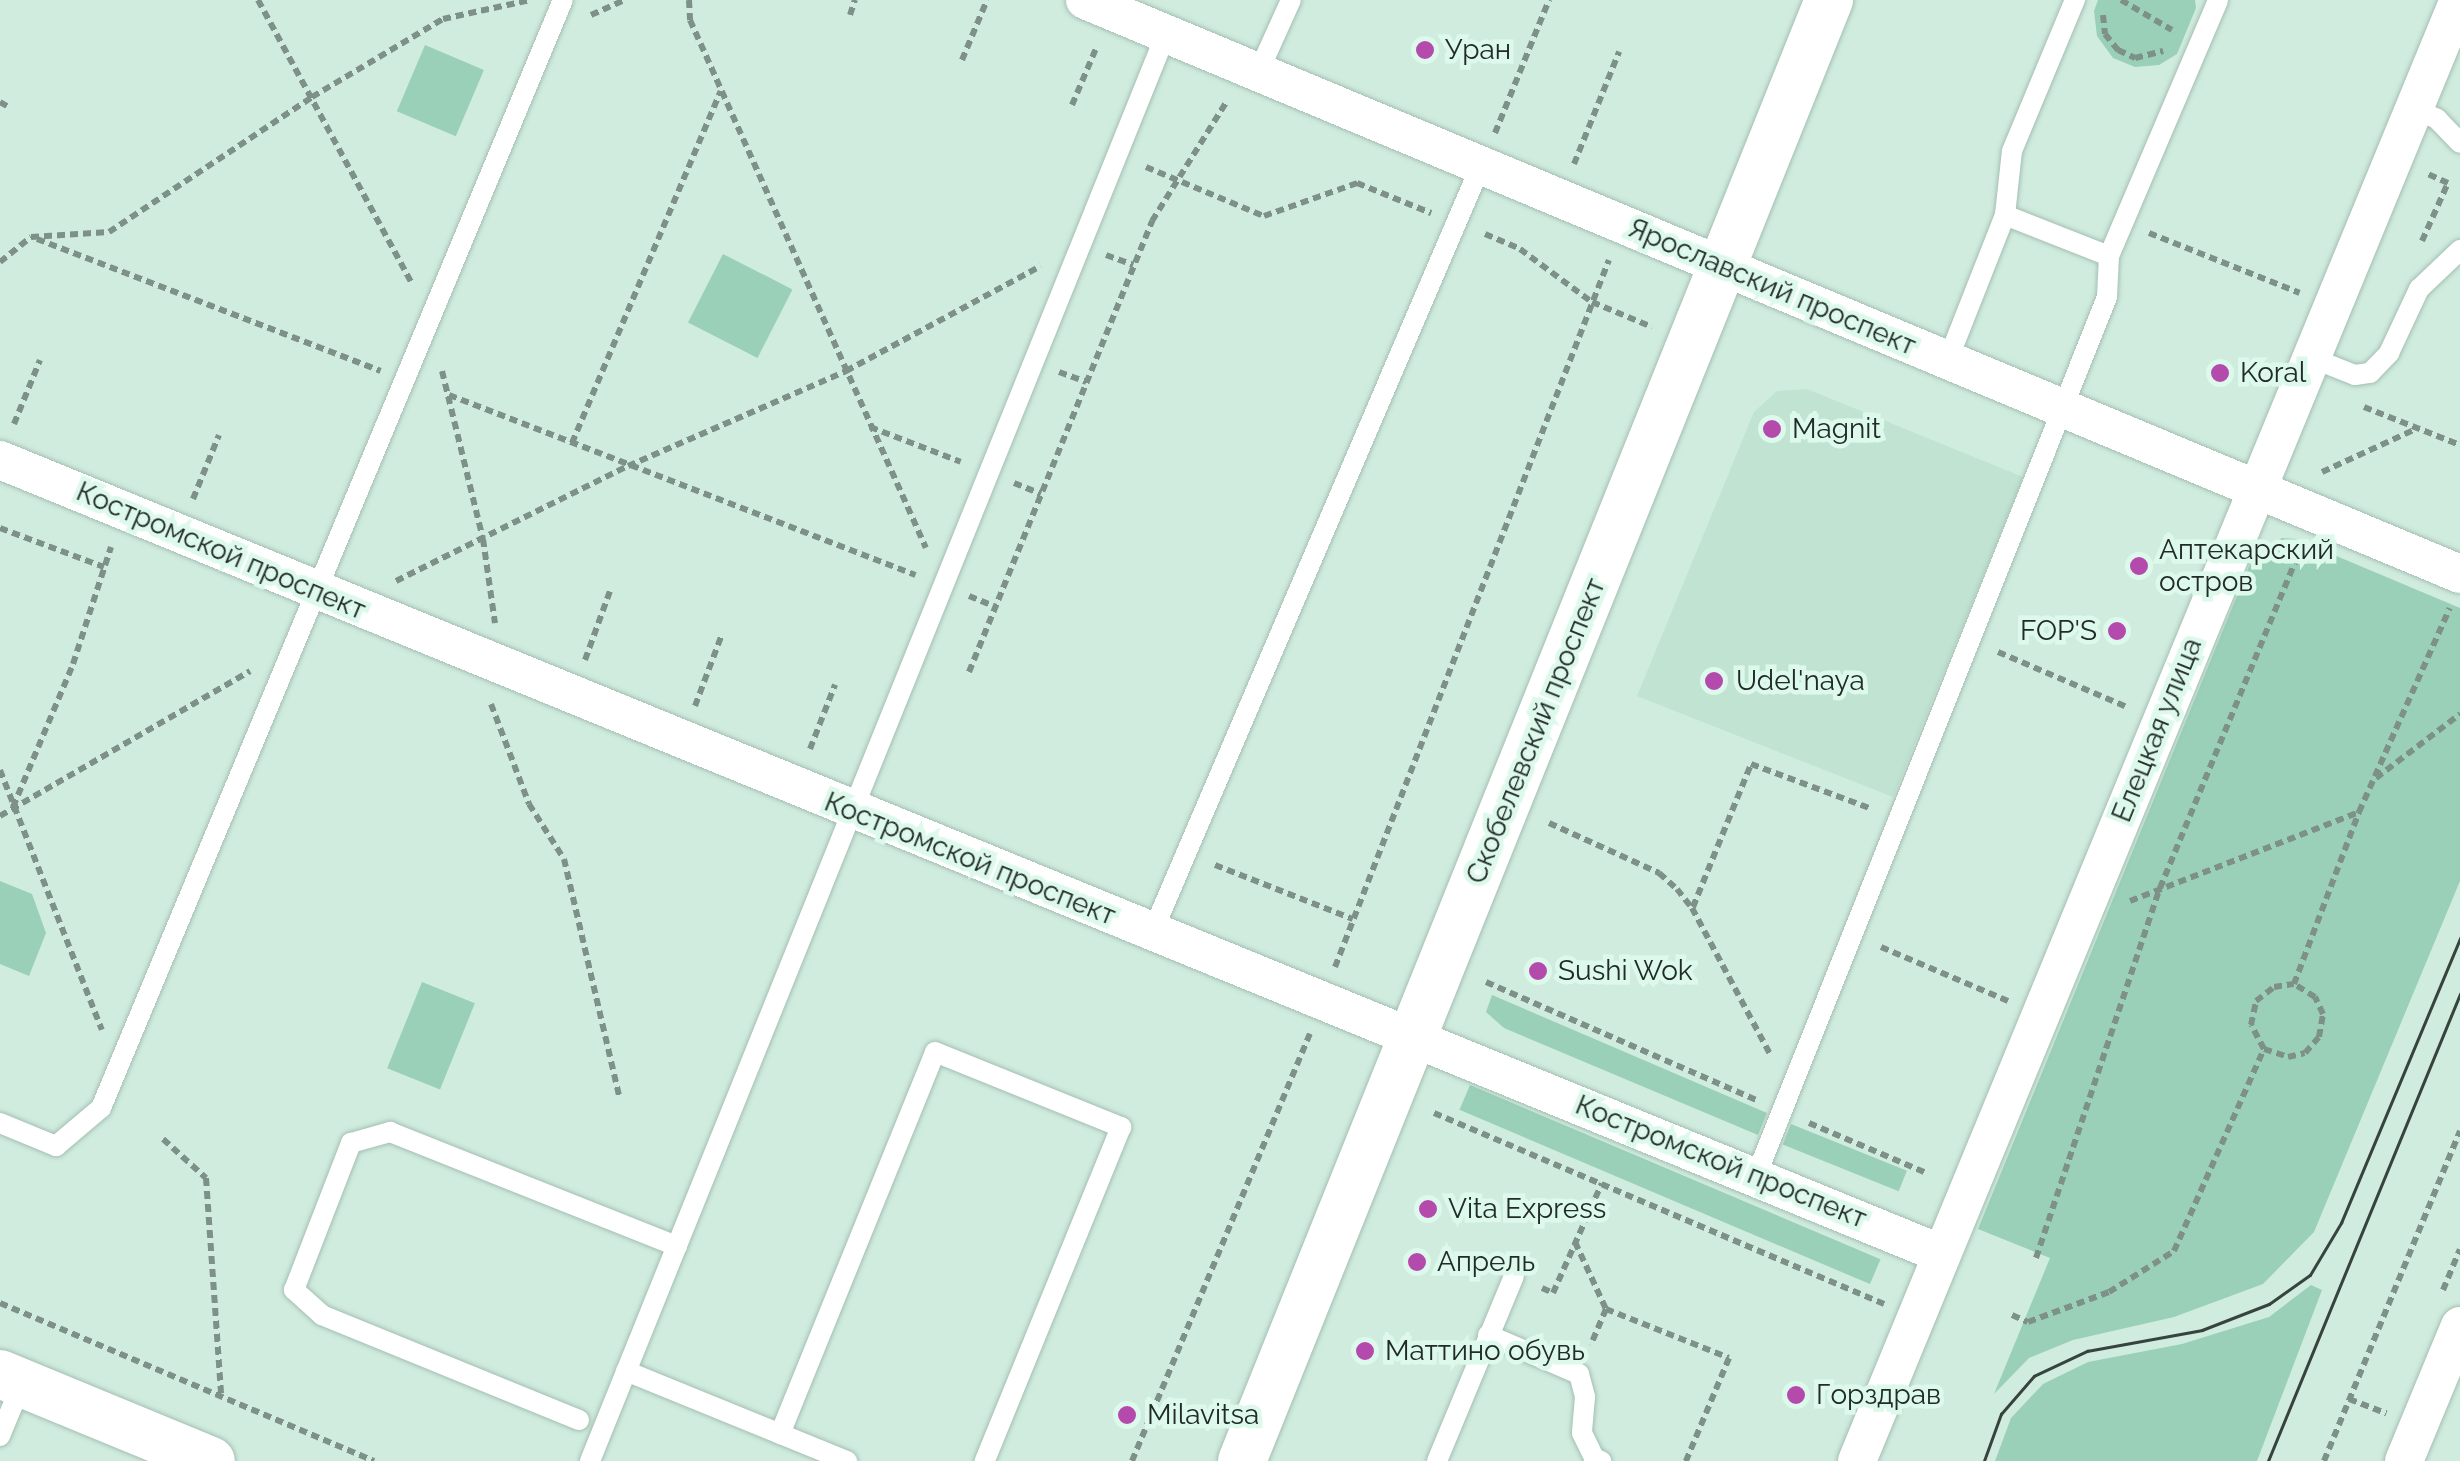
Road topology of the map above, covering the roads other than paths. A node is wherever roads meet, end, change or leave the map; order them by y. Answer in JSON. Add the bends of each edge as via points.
{"nodes":[{"id":1,"x":563,"y":0,"type":"edge"},
{"id":2,"x":1085,"y":0,"type":"edge"},
{"id":3,"x":1291,"y":0,"type":"edge"},
{"id":4,"x":1829,"y":0,"type":"edge"},
{"id":5,"x":2075,"y":0,"type":"edge"},
{"id":6,"x":2218,"y":0,"type":"edge"},
{"id":7,"x":2459,"y":0,"type":"edge"},
{"id":8,"x":1166,"y":34,"type":"junction"},
{"id":9,"x":1246,"y":81,"type":"junction"},
{"id":10,"x":2425,"y":114,"type":"junction"},
{"id":11,"x":2460,"y":142,"type":"edge"},
{"id":12,"x":1488,"y":150,"type":"junction"},
{"id":13,"x":2005,"y":215,"type":"junction"},
{"id":14,"x":2460,"y":250,"type":"edge"},
{"id":15,"x":2109,"y":256,"type":"junction"},
{"id":16,"x":1723,"y":266,"type":"junction"},
{"id":17,"x":2312,"y":358,"type":"junction"},
{"id":18,"x":1948,"y":360,"type":"junction"},
{"id":19,"x":2062,"y":408,"type":"junction"},
{"id":20,"x":4,"y":449,"type":"edge"},
{"id":21,"x":2256,"y":489,"type":"junction"},
{"id":22,"x":2457,"y":587,"type":"edge"},
{"id":23,"x":317,"y":592,"type":"junction"},
{"id":24,"x":852,"y":811,"type":"junction"},
{"id":25,"x":1152,"y":933,"type":"junction"},
{"id":26,"x":1414,"y":1037,"type":"junction"},
{"id":27,"x":0,"y":1123,"type":"edge"},
{"id":28,"x":1756,"y":1176,"type":"junction"},
{"id":29,"x":677,"y":1246,"type":"junction"},
{"id":30,"x":1942,"y":1254,"type":"junction"},
{"id":31,"x":1514,"y":1276,"type":"road end"},
{"id":32,"x":2460,"y":1326,"type":"edge"},
{"id":33,"x":1488,"y":1335,"type":"junction"},
{"id":34,"x":626,"y":1372,"type":"junction"},
{"id":35,"x":11,"y":1379,"type":"edge"},
{"id":36,"x":579,"y":1420,"type":"dead end"},
{"id":37,"x":780,"y":1434,"type":"junction"},
{"id":38,"x":0,"y":1436,"type":"edge"},
{"id":39,"x":2418,"y":1457,"type":"edge"},
{"id":40,"x":212,"y":1461,"type":"edge"},
{"id":41,"x":590,"y":1461,"type":"edge"},
{"id":42,"x":847,"y":1461,"type":"edge"},
{"id":43,"x":985,"y":1461,"type":"edge"},
{"id":44,"x":1242,"y":1461,"type":"edge"},
{"id":45,"x":1437,"y":1461,"type":"edge"},
{"id":46,"x":1602,"y":1461,"type":"edge"},
{"id":47,"x":1857,"y":1461,"type":"edge"}],
"edges":[{"from":1,"to":23,"type":"lane"},
{"from":2,"to":8,"type":"street","name":"Ярославский проспект"},
{"from":3,"to":9,"type":"lane"},
{"from":4,"to":16,"type":"street","name":"Скобелевский проспект"},
{"from":5,"to":13,"type":"lane","via":[[2012,151]]},
{"from":6,"to":15,"type":"lane"},
{"from":7,"to":10,"type":"street","name":"Елецкая улица"},
{"from":8,"to":9,"type":"street","name":"Ярославский проспект"},
{"from":8,"to":24,"type":"lane"},
{"from":9,"to":12,"type":"street","name":"Ярославский проспект"},
{"from":10,"to":11,"type":"lane"},
{"from":10,"to":17,"type":"street","name":"Елецкая улица"},
{"from":12,"to":16,"type":"street","name":"Ярославский проспект"},
{"from":12,"to":25,"type":"lane"},
{"from":13,"to":15,"type":"lane"},
{"from":13,"to":18,"type":"lane"},
{"from":14,"to":17,"type":"lane","via":[[2419,289],[2389,354],[2370,373]]},
{"from":15,"to":19,"type":"lane","via":[[2107,298]]},
{"from":16,"to":18,"type":"street","name":"Ярославский проспект"},
{"from":16,"to":26,"type":"street","name":"Скобелевский проспект"},
{"from":17,"to":21,"type":"street","name":"Елецкая улица"},
{"from":18,"to":19,"type":"street","name":"Ярославский проспект"},
{"from":19,"to":21,"type":"street","name":"Ярославский проспект"},
{"from":19,"to":28,"type":"lane"},
{"from":20,"to":23,"type":"street","name":"Костромской проспект"},
{"from":21,"to":22,"type":"street","name":"Ярославский проспект"},
{"from":21,"to":30,"type":"street","name":"Елецкая улица"},
{"from":23,"to":24,"type":"street","name":"Костромской проспект"},
{"from":23,"to":27,"type":"lane","via":[[101,1108],[56,1146]]},
{"from":24,"to":25,"type":"street","name":"Костромской проспект"},
{"from":24,"to":29,"type":"lane"},
{"from":25,"to":26,"type":"street","name":"Костромской проспект"},
{"from":26,"to":28,"type":"street","name":"Костромской проспект"},
{"from":26,"to":44,"type":"street","name":"Скобелевский проспект"},
{"from":28,"to":30,"type":"street","name":"Костромской проспект"},
{"from":29,"to":34,"type":"lane"},
{"from":29,"to":36,"type":"lane","via":[[390,1132],[351,1142],[294,1290],[322,1315]]},
{"from":30,"to":47,"type":"street","name":"Елецкая улица"},
{"from":31,"to":33,"type":"lane"},
{"from":32,"to":39,"type":"street"},
{"from":33,"to":45,"type":"lane"},
{"from":33,"to":46,"type":"lane","via":[[1579,1374],[1582,1433]]},
{"from":34,"to":37,"type":"lane"},
{"from":34,"to":41,"type":"lane"},
{"from":35,"to":38,"type":"lane"},
{"from":35,"to":40,"type":"street"},
{"from":37,"to":42,"type":"lane"},
{"from":37,"to":43,"type":"lane","via":[[935,1052],[1120,1127]]}]}
